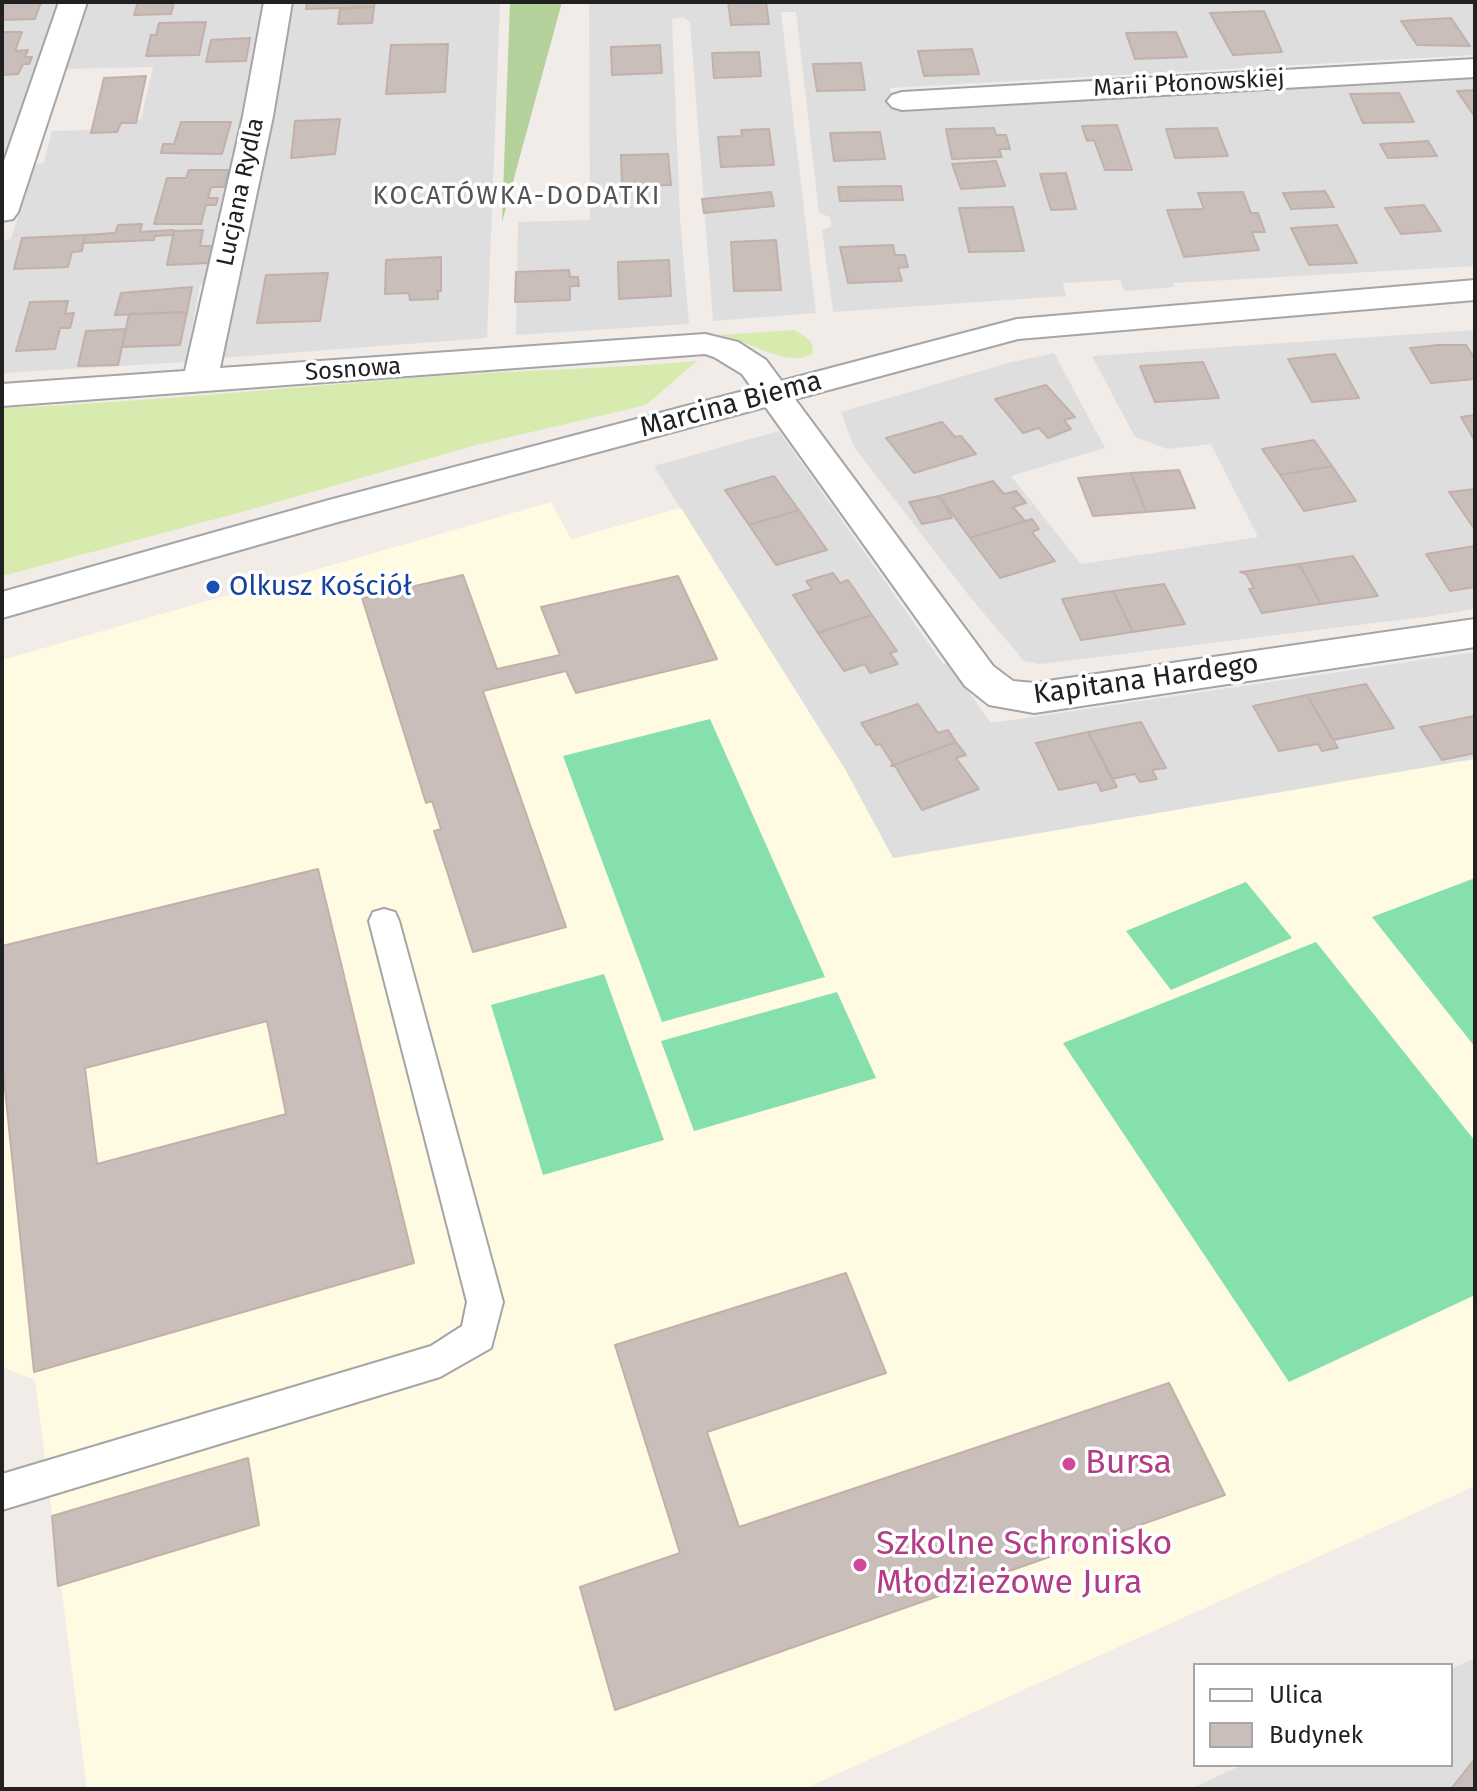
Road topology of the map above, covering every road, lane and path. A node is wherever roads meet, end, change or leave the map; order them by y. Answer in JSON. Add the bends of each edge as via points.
{"nodes":[{"id":1,"x":73,"y":2,"type":"edge"},
{"id":2,"x":278,"y":2,"type":"edge"},
{"id":3,"x":1475,"y":68,"type":"edge"},
{"id":4,"x":902,"y":101,"type":"dead end"},
{"id":5,"x":2,"y":212,"type":"edge"},
{"id":6,"x":1475,"y":290,"type":"edge"},
{"id":7,"x":705,"y":344,"type":"joint"},
{"id":8,"x":200,"y":381,"type":"junction"},
{"id":9,"x":775,"y":393,"type":"junction"},
{"id":10,"x":2,"y":395,"type":"edge"},
{"id":11,"x":2,"y":605,"type":"edge"},
{"id":12,"x":1475,"y":633,"type":"edge"},
{"id":13,"x":384,"y":921,"type":"dead end"},
{"id":14,"x":2,"y":1492,"type":"edge"}],
"edges":[{"from":1,"to":5,"type":"street"},
{"from":2,"to":8,"type":"street","name":"Lucjana Rydla"},
{"from":3,"to":4,"type":"street","name":"Marii Płonowskiej"},
{"from":6,"to":9,"type":"street","name":"Marcina Biema","via":[[1017,329]]},
{"from":7,"to":8,"type":"street","name":"Sosnowa"},
{"from":7,"to":9,"type":"street","name":"Kapitana Hardego","via":[[726,349],[754,367]]},
{"from":8,"to":10,"type":"street","name":"Sosnowa"},
{"from":9,"to":11,"type":"street","name":"Marcina Biema"},
{"from":9,"to":12,"type":"street","name":"Kapitana Hardego","via":[[979,676],[1003,695],[1034,698]]},
{"from":13,"to":14,"type":"lane","via":[[485,1302],[478,1336],[440,1360]]}]}
